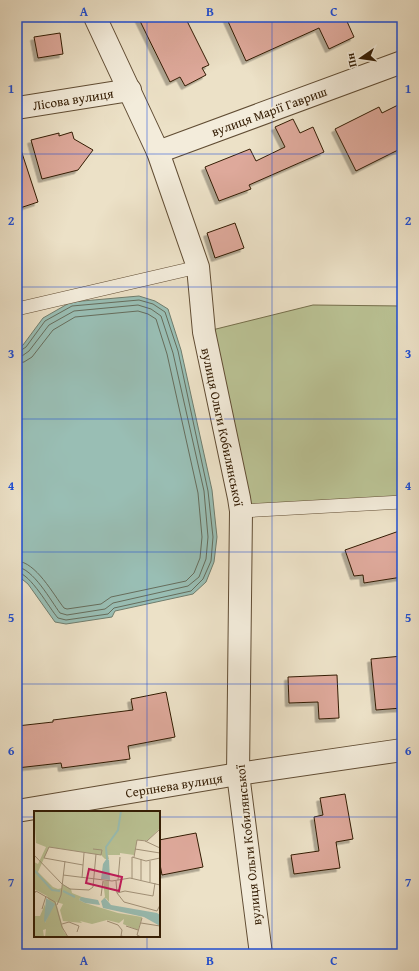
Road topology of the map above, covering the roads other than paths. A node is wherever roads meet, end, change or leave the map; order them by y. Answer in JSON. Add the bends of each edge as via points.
{"nodes":[{"id":1,"x":95,"y":17,"type":"edge"},
{"id":2,"x":402,"y":62,"type":"edge"},
{"id":3,"x":130,"y":90,"type":"junction"},
{"id":4,"x":17,"y":108,"type":"edge"},
{"id":5,"x":158,"y":152,"type":"junction"},
{"id":6,"x":198,"y":267,"type":"junction"},
{"id":7,"x":17,"y":309,"type":"edge"},
{"id":8,"x":402,"y":502,"type":"edge"},
{"id":9,"x":241,"y":511,"type":"junction"},
{"id":10,"x":402,"y":750,"type":"edge"},
{"id":11,"x":238,"y":774,"type":"junction"},
{"id":12,"x":17,"y":810,"type":"edge"},
{"id":13,"x":261,"y":954,"type":"edge"}],
"edges":[{"from":1,"to":3,"type":"street","name":"вулиця Ольги Кобилянської"},
{"from":2,"to":5,"type":"street","name":"вулиця Марії Гавриш"},
{"from":3,"to":4,"type":"street","name":"Лісова вулиця"},
{"from":3,"to":5,"type":"street","name":"вулиця Ольги Кобилянської"},
{"from":5,"to":6,"type":"street","name":"вулиця Ольги Кобилянської"},
{"from":6,"to":7,"type":"lane"},
{"from":6,"to":9,"type":"street","name":"вулиця Ольги Кобилянської","via":[[204,332]]},
{"from":8,"to":9,"type":"lane"},
{"from":9,"to":11,"type":"street","name":"вулиця Ольги Кобилянської"},
{"from":10,"to":11,"type":"street","name":"Серпнева вулиця"},
{"from":11,"to":12,"type":"street","name":"Серпнева вулиця"},
{"from":11,"to":13,"type":"street","name":"вулиця Ольги Кобилянської"}]}
